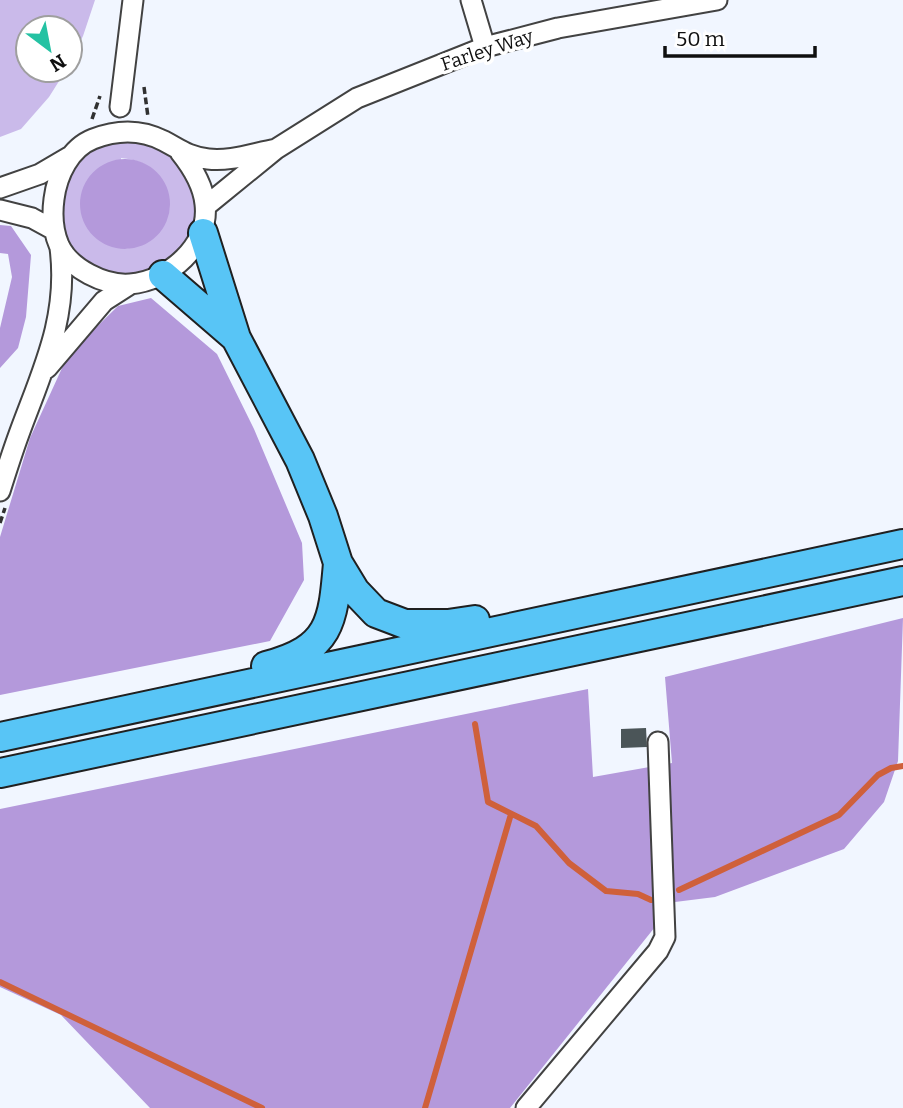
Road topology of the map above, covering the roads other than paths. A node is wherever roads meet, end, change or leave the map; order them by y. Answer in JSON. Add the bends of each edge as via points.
{"nodes":[{"id":1,"x":133,"y":0,"type":"edge"},
{"id":2,"x":471,"y":0,"type":"edge"},
{"id":3,"x":717,"y":0,"type":"edge"},
{"id":4,"x":485,"y":47,"type":"junction"},
{"id":5,"x":120,"y":107,"type":"dead end"},
{"id":6,"x":276,"y":149,"type":"junction"},
{"id":7,"x":180,"y":152,"type":"junction"},
{"id":8,"x":69,"y":157,"type":"junction"},
{"id":9,"x":0,"y":188,"type":"edge"},
{"id":10,"x":0,"y":210,"type":"edge"},
{"id":11,"x":204,"y":219,"type":"junction"},
{"id":12,"x":57,"y":239,"type":"junction"},
{"id":13,"x":163,"y":275,"type":"junction"},
{"id":14,"x":129,"y":285,"type":"junction"},
{"id":15,"x":236,"y":338,"type":"junction"},
{"id":16,"x":44,"y":372,"type":"junction"},
{"id":17,"x":0,"y":491,"type":"edge"},
{"id":18,"x":903,"y":544,"type":"edge"},
{"id":19,"x":338,"y":563,"type":"junction"},
{"id":20,"x":903,"y":580,"type":"edge"},
{"id":21,"x":634,"y":602,"type":"junction"},
{"id":22,"x":71,"y":722,"type":"junction"},
{"id":23,"x":0,"y":737,"type":"edge"},
{"id":24,"x":658,"y":741,"type":"dead end"},
{"id":25,"x":0,"y":773,"type":"edge"},
{"id":26,"x":526,"y":1108,"type":"edge"}],
"edges":[{"from":1,"to":5,"type":"street"},
{"from":2,"to":4,"type":"street"},
{"from":3,"to":4,"type":"street","name":"Farley Way","via":[[558,28]]},
{"from":4,"to":6,"type":"street","name":"Farley Way","via":[[356,98]]},
{"from":6,"to":7,"type":"street","name":"Farley Way","via":[[210,159]]},
{"from":6,"to":11,"type":"street","name":"Farley Way"},
{"from":7,"to":8,"type":"street","via":[[151,135],[125,131],[89,141]]},
{"from":7,"to":11,"type":"street","via":[[199,181]]},
{"from":8,"to":9,"type":"street","via":[[40,174]]},
{"from":8,"to":12,"type":"street","via":[[55,191]]},
{"from":10,"to":12,"type":"street","via":[[32,218]]},
{"from":11,"to":13,"type":"street","via":[[179,262]]},
{"from":11,"to":15,"type":"highway"},
{"from":12,"to":14,"type":"street","via":[[76,265],[102,281]]},
{"from":12,"to":16,"type":"street","via":[[64,276]]},
{"from":13,"to":14,"type":"street"},
{"from":13,"to":15,"type":"highway"},
{"from":14,"to":16,"type":"street","via":[[104,301]]},
{"from":15,"to":19,"type":"highway","via":[[300,460]]},
{"from":16,"to":17,"type":"street"},
{"from":18,"to":21,"type":"highway"},
{"from":19,"to":21,"type":"highway","via":[[355,591],[376,612],[405,624],[448,624],[537,609]]},
{"from":19,"to":22,"type":"highway","via":[[332,617],[322,637],[306,652]]},
{"from":20,"to":25,"type":"highway"},
{"from":21,"to":22,"type":"highway"},
{"from":22,"to":23,"type":"highway"},
{"from":24,"to":26,"type":"street","via":[[665,937]]}]}
